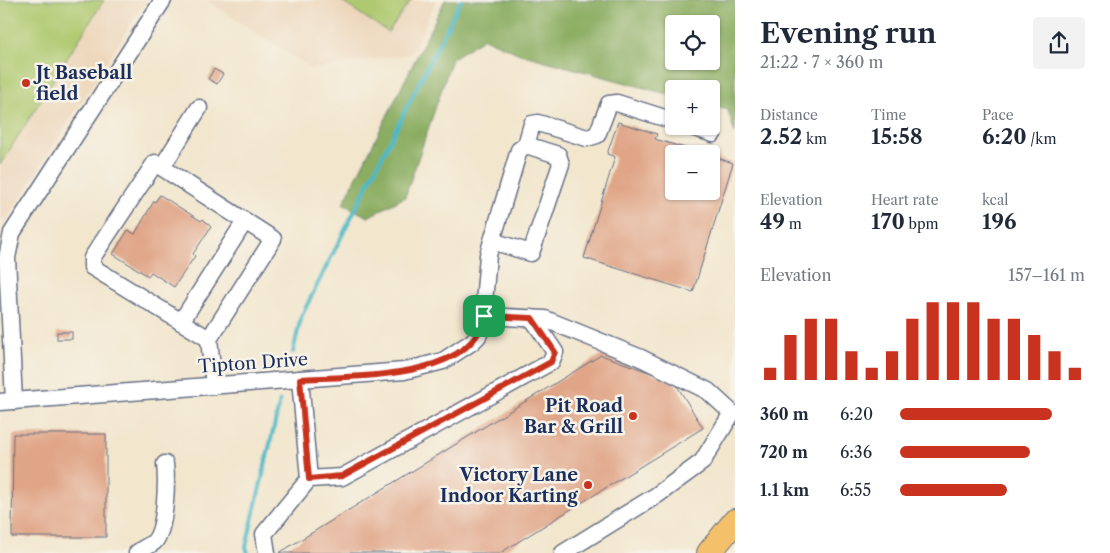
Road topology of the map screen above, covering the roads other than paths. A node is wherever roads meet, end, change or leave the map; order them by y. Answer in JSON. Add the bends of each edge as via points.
{"nodes":[{"id":1,"x":163,"y":0,"type":"edge"},
{"id":2,"x":199,"y":108,"type":"dead end"},
{"id":3,"x":665,"y":118,"type":"edge"},
{"id":4,"x":526,"y":145,"type":"junction"},
{"id":5,"x":162,"y":168,"type":"junction"},
{"id":6,"x":245,"y":221,"type":"junction"},
{"id":7,"x":492,"y":241,"type":"junction"},
{"id":8,"x":484,"y":316,"type":"junction"},
{"id":9,"x":532,"y":318,"type":"junction"},
{"id":10,"x":181,"y":322,"type":"junction"},
{"id":11,"x":209,"y":339,"type":"junction"},
{"id":12,"x":300,"y":379,"type":"junction"},
{"id":13,"x":214,"y":386,"type":"junction"},
{"id":14,"x":7,"y":401,"type":"edge"},
{"id":15,"x":166,"y":464,"type":"dead end"},
{"id":16,"x":309,"y":479,"type":"junction"},
{"id":17,"x":735,"y":521,"type":"edge"},
{"id":18,"x":137,"y":553,"type":"edge"},
{"id":19,"x":267,"y":553,"type":"edge"},
{"id":20,"x":563,"y":553,"type":"edge"},
{"id":21,"x":709,"y":553,"type":"edge"}],
"edges":[{"from":1,"to":14,"type":"street","via":[[12,233],[7,258]]},
{"from":2,"to":5,"type":"street"},
{"from":3,"to":4,"type":"street","name":"Tipton Drive","via":[[617,103],[608,104],[597,135],[586,138],[545,124],[532,124]]},
{"from":4,"to":7,"type":"street","name":"Tipton Drive","via":[[519,150]]},
{"from":4,"to":7,"type":"street","via":[[558,154],[561,164],[532,253]]},
{"from":5,"to":6,"type":"street"},
{"from":5,"to":10,"type":"street","via":[[155,163],[92,258],[92,266]]},
{"from":6,"to":10,"type":"street"},
{"from":6,"to":11,"type":"street","via":[[273,239]]},
{"from":7,"to":8,"type":"street","name":"Tipton Drive"},
{"from":8,"to":9,"type":"street"},
{"from":8,"to":12,"type":"street","name":"Tipton Drive","via":[[482,327],[472,342],[432,366]]},
{"from":9,"to":16,"type":"street","via":[[555,352],[551,362],[342,476]]},
{"from":9,"to":20,"type":"street","via":[[545,319],[642,358],[708,391],[732,413],[702,462],[658,495]]},
{"from":10,"to":11,"type":"street"},
{"from":11,"to":13,"type":"street"},
{"from":12,"to":13,"type":"street","name":"Tipton Drive"},
{"from":12,"to":16,"type":"street"},
{"from":13,"to":14,"type":"street","name":"Tipton Drive"},
{"from":15,"to":18,"type":"street","via":[[168,485],[163,520],[155,541]]},
{"from":16,"to":19,"type":"street","via":[[264,534]]},
{"from":17,"to":21,"type":"highway"}]}
